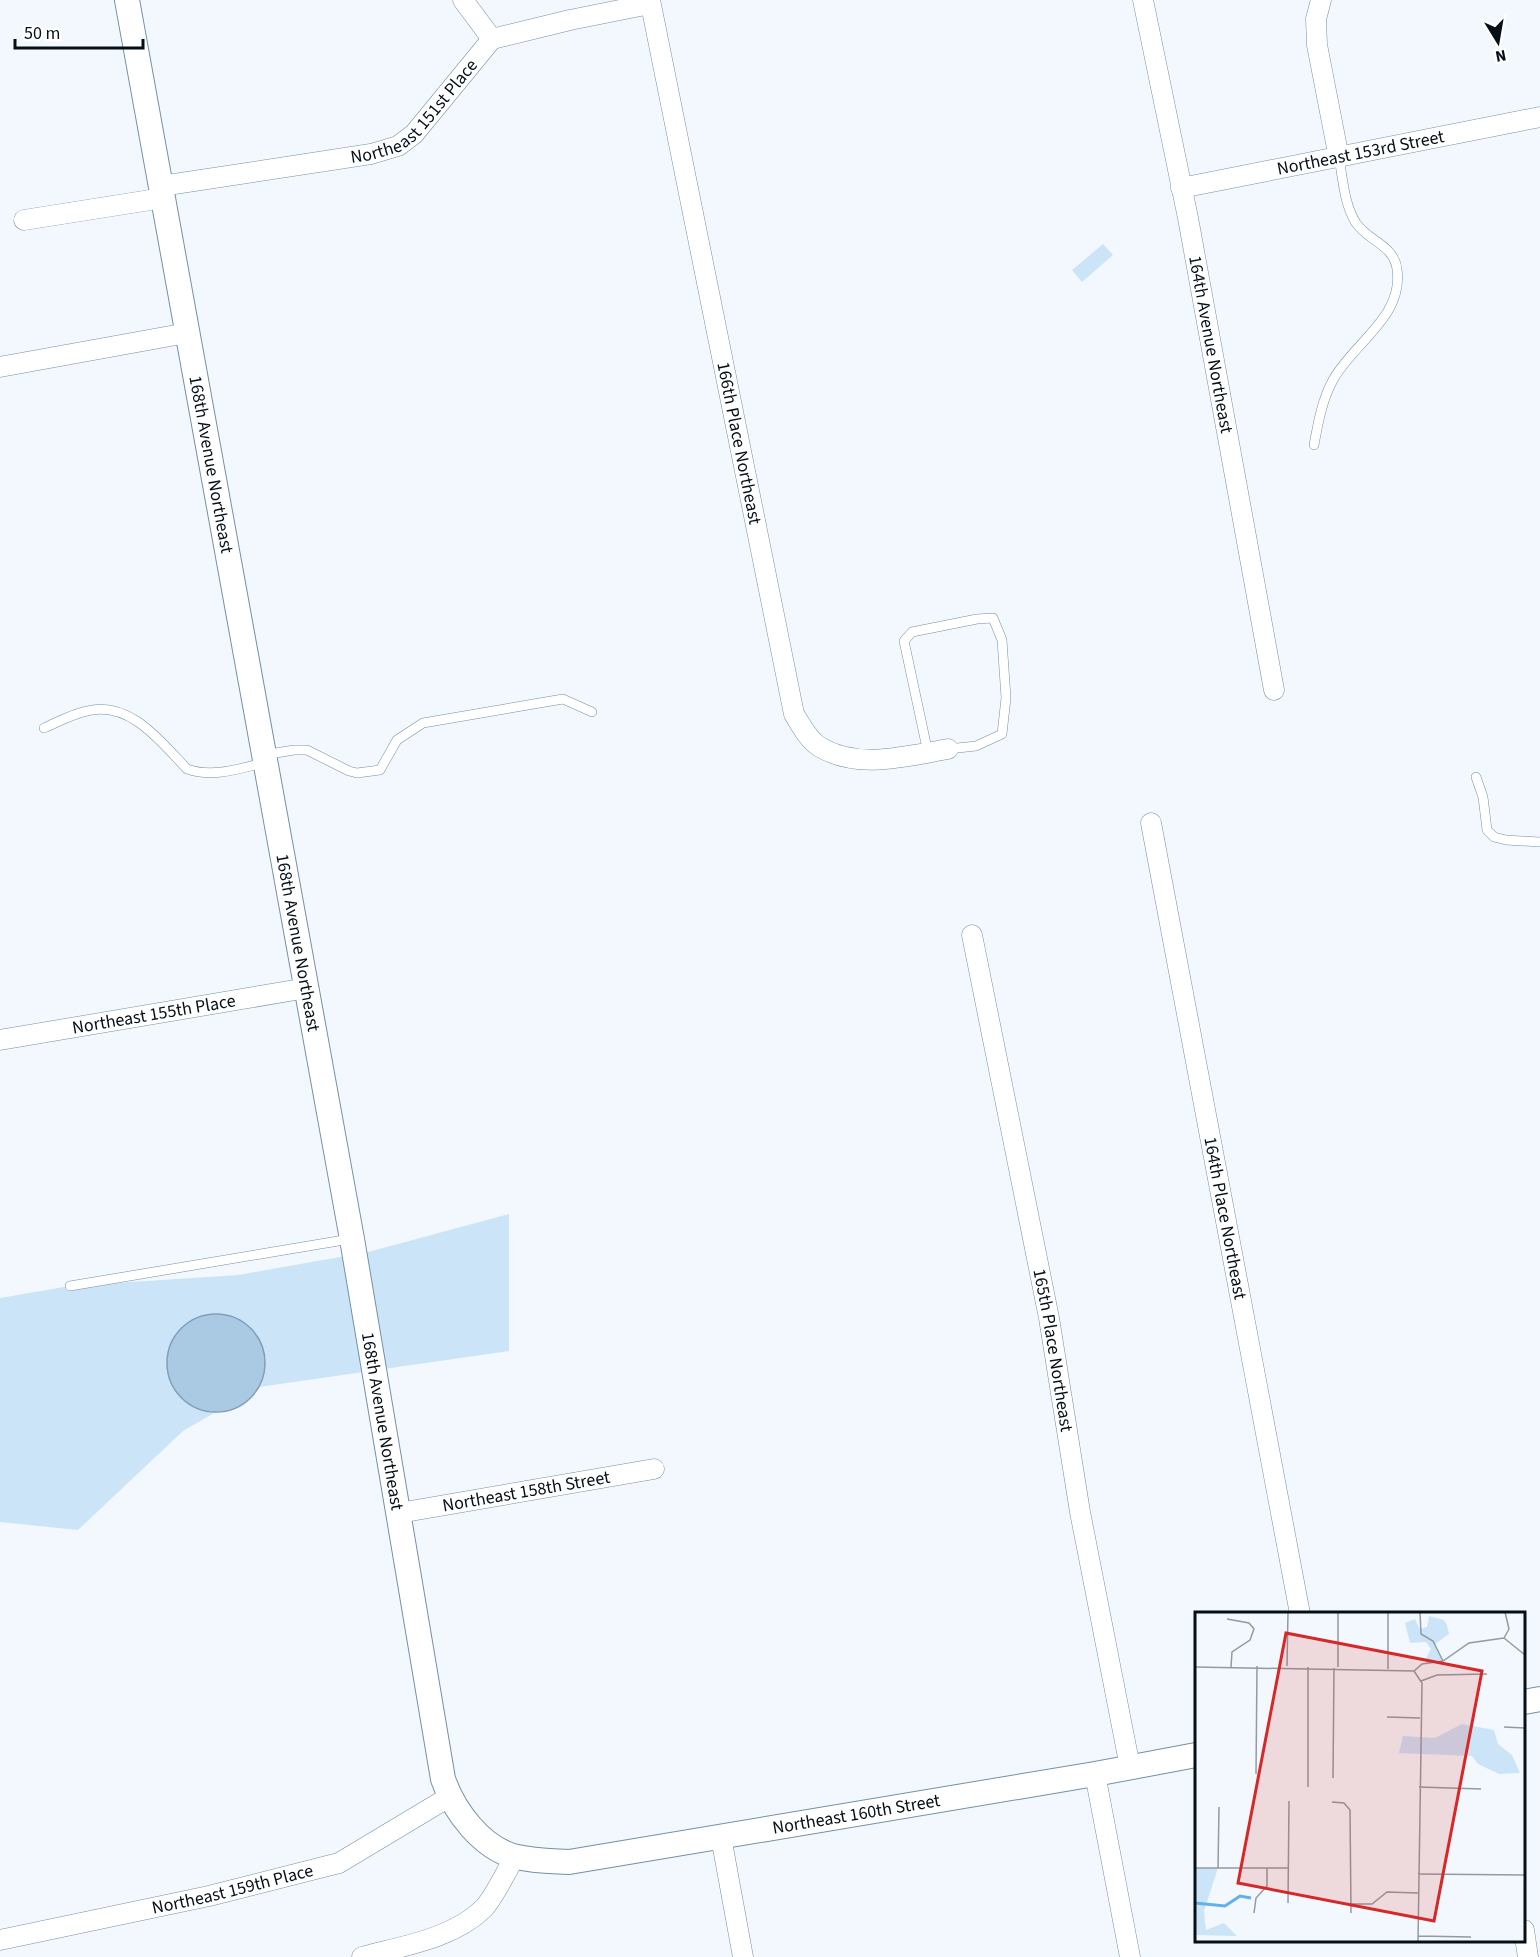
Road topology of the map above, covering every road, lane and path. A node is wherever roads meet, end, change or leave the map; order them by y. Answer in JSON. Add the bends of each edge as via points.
{"nodes":[{"id":1,"x":127,"y":0,"type":"edge"},
{"id":2,"x":464,"y":0,"type":"edge"},
{"id":3,"x":1143,"y":0,"type":"edge"},
{"id":4,"x":1321,"y":0,"type":"edge"},
{"id":5,"x":650,"y":2,"type":"edge"},
{"id":6,"x":492,"y":39,"type":"junction"},
{"id":7,"x":1540,"y":117,"type":"edge"},
{"id":8,"x":1339,"y":158,"type":"junction"},
{"id":9,"x":1181,"y":188,"type":"junction"},
{"id":10,"x":162,"y":192,"type":"junction"},
{"id":11,"x":24,"y":220,"type":"dead end"},
{"id":12,"x":187,"y":333,"type":"junction"},
{"id":13,"x":0,"y":367,"type":"edge"},
{"id":14,"x":1314,"y":445,"type":"dead end"},
{"id":15,"x":1274,"y":690,"type":"dead end"},
{"id":16,"x":592,"y":712,"type":"dead end"},
{"id":17,"x":44,"y":728,"type":"dead end"},
{"id":18,"x":948,"y":750,"type":"joint"},
{"id":19,"x":928,"y":753,"type":"junction"},
{"id":20,"x":265,"y":759,"type":"junction"},
{"id":21,"x":1476,"y":777,"type":"dead end"},
{"id":22,"x":1151,"y":823,"type":"dead end"},
{"id":23,"x":1540,"y":842,"type":"edge"},
{"id":24,"x":972,"y":935,"type":"dead end"},
{"id":25,"x":307,"y":988,"type":"junction"},
{"id":26,"x":0,"y":1040,"type":"edge"},
{"id":27,"x":352,"y":1239,"type":"junction"},
{"id":28,"x":70,"y":1286,"type":"dead end"},
{"id":29,"x":654,"y":1469,"type":"dead end"},
{"id":30,"x":399,"y":1513,"type":"junction"},
{"id":31,"x":1300,"y":1612,"type":"edge"},
{"id":32,"x":1540,"y":1699,"type":"edge"},
{"id":33,"x":1525,"y":1702,"type":"edge"},
{"id":34,"x":1195,"y":1755,"type":"edge"},
{"id":35,"x":1130,"y":1767,"type":"junction"},
{"id":36,"x":1095,"y":1774,"type":"junction"},
{"id":37,"x":449,"y":1797,"type":"junction"},
{"id":38,"x":721,"y":1837,"type":"junction"},
{"id":39,"x":515,"y":1857,"type":"junction"},
{"id":40,"x":1525,"y":1937,"type":"edge"},
{"id":41,"x":0,"y":1940,"type":"edge"},
{"id":42,"x":362,"y":1957,"type":"edge"},
{"id":43,"x":743,"y":1957,"type":"edge"},
{"id":44,"x":1130,"y":1957,"type":"edge"},
{"id":45,"x":1528,"y":1957,"type":"edge"}],
"edges":[{"from":1,"to":10,"type":"street","name":"168th Avenue Northeast"},
{"from":2,"to":6,"type":"street"},
{"from":3,"to":9,"type":"street","name":"164th Avenue Northeast"},
{"from":4,"to":8,"type":"street","via":[[1316,19],[1317,45]]},
{"from":5,"to":6,"type":"street","name":"Northeast 151st Place"},
{"from":5,"to":19,"type":"street","name":"166th Place Northeast","via":[[794,714],[819,746],[849,758],[886,760]]},
{"from":6,"to":10,"type":"street","name":"Northeast 151st Place","via":[[414,134],[398,146]]},
{"from":7,"to":8,"type":"street","name":"Northeast 153rd Street"},
{"from":8,"to":9,"type":"street","name":"Northeast 153rd Street"},
{"from":8,"to":14,"type":"lane","via":[[1349,212],[1358,226],[1391,252],[1397,267],[1398,288],[1392,306],[1333,379],[1320,412]]},
{"from":9,"to":15,"type":"street","name":"164th Avenue Northeast"},
{"from":10,"to":11,"type":"street","name":"Northeast 151st Place"},
{"from":10,"to":12,"type":"street","name":"168th Avenue Northeast"},
{"from":12,"to":13,"type":"street"},
{"from":12,"to":20,"type":"street","name":"168th Avenue Northeast"},
{"from":16,"to":20,"type":"lane","via":[[563,699],[423,723],[397,740],[380,770],[349,771],[308,750]]},
{"from":17,"to":20,"type":"lane","via":[[89,710],[106,709],[119,711],[141,724],[187,769],[212,774]]},
{"from":18,"to":19,"type":"street","name":"166th Place Northeast"},
{"from":18,"to":19,"type":"lane","via":[[976,746],[1002,734],[1006,698],[1002,640],[993,618],[912,632],[904,641]]},
{"from":20,"to":25,"type":"street","name":"168th Avenue Northeast"},
{"from":21,"to":23,"type":"lane","via":[[1487,830],[1506,840]]},
{"from":22,"to":31,"type":"street","name":"164th Place Northeast"},
{"from":24,"to":35,"type":"street","name":"165th Place Northeast","via":[[1048,1318],[1080,1512]]},
{"from":25,"to":26,"type":"street","name":"Northeast 155th Place"},
{"from":25,"to":27,"type":"street","name":"168th Avenue Northeast"},
{"from":27,"to":28,"type":"lane"},
{"from":27,"to":30,"type":"street","name":"168th Avenue Northeast"},
{"from":29,"to":30,"type":"street","name":"Northeast 158th Street"},
{"from":30,"to":37,"type":"street","name":"168th Avenue Northeast"},
{"from":32,"to":33,"type":"street"},
{"from":34,"to":35,"type":"street","name":"Northeast 160th Street"},
{"from":35,"to":36,"type":"street","name":"Northeast 160th Street"},
{"from":36,"to":38,"type":"street","name":"Northeast 160th Street"},
{"from":36,"to":44,"type":"street"},
{"from":37,"to":39,"type":"street","name":"168th Avenue Northeast","via":[[484,1841]]},
{"from":37,"to":41,"type":"street","name":"Northeast 159th Place","via":[[339,1863],[209,1896]]},
{"from":38,"to":39,"type":"street","name":"Northeast 160th Street","via":[[568,1862]]},
{"from":38,"to":43,"type":"street"},
{"from":39,"to":42,"type":"street","via":[[484,1908],[464,1923],[433,1938]]},
{"from":40,"to":45,"type":"street"}]}
